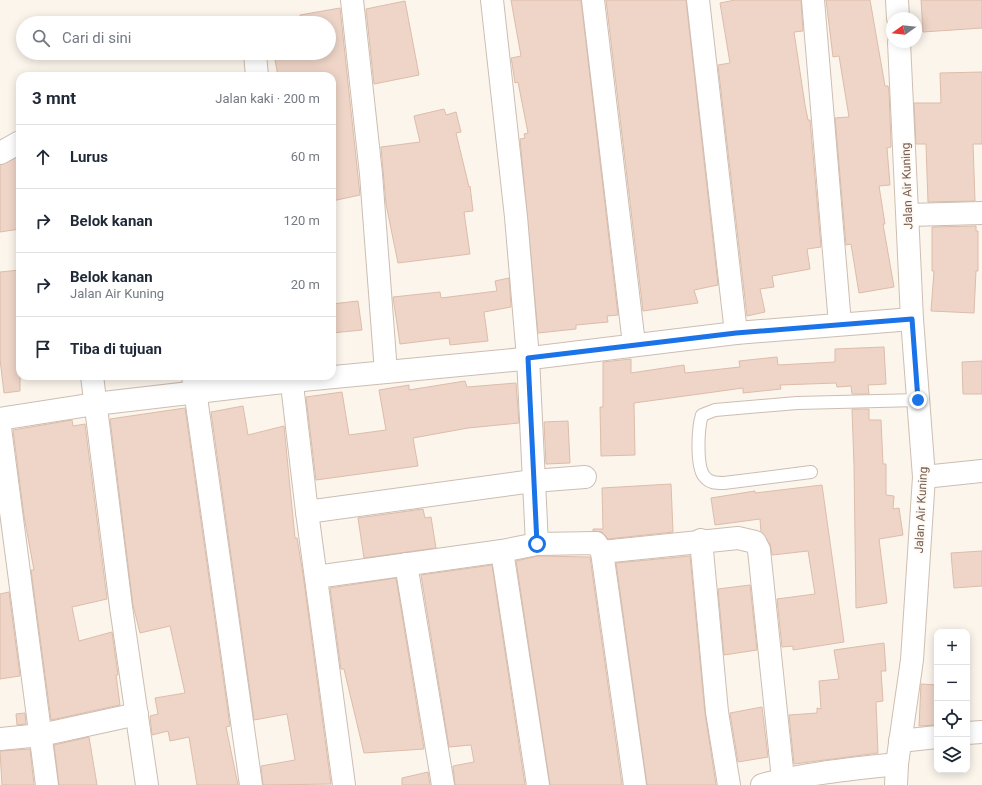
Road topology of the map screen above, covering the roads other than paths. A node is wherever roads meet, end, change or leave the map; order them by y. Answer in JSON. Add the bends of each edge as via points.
{"nodes":[{"id":1,"x":352,"y":0,"type":"edge"},
{"id":2,"x":492,"y":0,"type":"edge"},
{"id":3,"x":593,"y":0,"type":"edge"},
{"id":4,"x":698,"y":0,"type":"edge"},
{"id":5,"x":813,"y":0,"type":"edge"},
{"id":6,"x":897,"y":0,"type":"edge"},
{"id":7,"x":898,"y":12,"type":"edge"},
{"id":8,"x":900,"y":48,"type":"edge"},
{"id":9,"x":255,"y":60,"type":"edge"},
{"id":10,"x":256,"y":72,"type":"edge"},
{"id":11,"x":16,"y":144,"type":"edge"},
{"id":12,"x":0,"y":153,"type":"edge"},
{"id":13,"x":982,"y":213,"type":"edge"},
{"id":14,"x":908,"y":215,"type":"junction"},
{"id":15,"x":912,"y":319,"type":"junction"},
{"id":16,"x":840,"y":324,"type":"junction"},
{"id":17,"x":736,"y":333,"type":"junction"},
{"id":18,"x":634,"y":344,"type":"junction"},
{"id":19,"x":528,"y":358,"type":"junction"},
{"id":20,"x":386,"y":372,"type":"junction"},
{"id":21,"x":336,"y":376,"type":"edge"},
{"id":22,"x":92,"y":380,"type":"edge"},
{"id":23,"x":272,"y":380,"type":"edge"},
{"id":24,"x":292,"y":380,"type":"edge"},
{"id":25,"x":194,"y":384,"type":"edge"},
{"id":26,"x":918,"y":400,"type":"junction"},
{"id":27,"x":95,"y":404,"type":"junction"},
{"id":28,"x":0,"y":419,"type":"edge"},
{"id":29,"x":0,"y":428,"type":"edge"},
{"id":30,"x":982,"y":471,"type":"edge"},
{"id":31,"x":811,"y":472,"type":"dead end"},
{"id":32,"x":585,"y":477,"type":"dead end"},
{"id":33,"x":924,"y":477,"type":"junction"},
{"id":34,"x":533,"y":481,"type":"junction"},
{"id":35,"x":307,"y":512,"type":"junction"},
{"id":36,"x":6,"y":516,"type":"edge"},
{"id":37,"x":701,"y":540,"type":"junction"},
{"id":38,"x":537,"y":544,"type":"junction"},
{"id":39,"x":502,"y":551,"type":"junction"},
{"id":40,"x":602,"y":552,"type":"junction"},
{"id":41,"x":406,"y":564,"type":"junction"},
{"id":42,"x":316,"y":577,"type":"junction"},
{"id":43,"x":137,"y":714,"type":"junction"},
{"id":44,"x":982,"y":732,"type":"edge"},
{"id":45,"x":970,"y":734,"type":"edge"},
{"id":46,"x":41,"y":735,"type":"junction"},
{"id":47,"x":934,"y":737,"type":"edge"},
{"id":48,"x":0,"y":739,"type":"edge"},
{"id":49,"x":900,"y":741,"type":"junction"},
{"id":50,"x":897,"y":764,"type":"junction"},
{"id":51,"x":783,"y":779,"type":"junction"},
{"id":52,"x":47,"y":785,"type":"edge"},
{"id":53,"x":147,"y":785,"type":"edge"},
{"id":54,"x":251,"y":785,"type":"edge"},
{"id":55,"x":344,"y":785,"type":"edge"},
{"id":56,"x":443,"y":785,"type":"edge"},
{"id":57,"x":538,"y":785,"type":"edge"},
{"id":58,"x":635,"y":785,"type":"edge"},
{"id":59,"x":729,"y":785,"type":"edge"},
{"id":60,"x":762,"y":785,"type":"edge"},
{"id":61,"x":896,"y":785,"type":"edge"}],
"edges":[{"from":1,"to":20,"type":"street","via":[[371,174]]},
{"from":2,"to":19,"type":"street","via":[[516,217]]},
{"from":3,"to":18,"type":"street"},
{"from":4,"to":17,"type":"street"},
{"from":5,"to":16,"type":"street"},
{"from":6,"to":7,"type":"street"},
{"from":8,"to":14,"type":"street","name":"Jalan Air Kuning"},
{"from":9,"to":10,"type":"street"},
{"from":11,"to":12,"type":"street"},
{"from":13,"to":14,"type":"street"},
{"from":14,"to":15,"type":"street","name":"Jalan Air Kuning"},
{"from":15,"to":16,"type":"street"},
{"from":15,"to":26,"type":"street","name":"Jalan Air Kuning"},
{"from":16,"to":17,"type":"street"},
{"from":17,"to":18,"type":"street"},
{"from":18,"to":19,"type":"street"},
{"from":19,"to":20,"type":"street"},
{"from":19,"to":34,"type":"street"},
{"from":20,"to":21,"type":"street"},
{"from":22,"to":27,"type":"street"},
{"from":23,"to":25,"type":"street"},
{"from":24,"to":35,"type":"street"},
{"from":25,"to":27,"type":"street"},
{"from":25,"to":54,"type":"street"},
{"from":26,"to":31,"type":"lane","via":[[797,403],[715,410],[702,415],[698,432],[700,462],[703,475],[710,482],[724,483]]},
{"from":26,"to":33,"type":"street","name":"Jalan Air Kuning"},
{"from":27,"to":28,"type":"street"},
{"from":27,"to":43,"type":"street"},
{"from":29,"to":36,"type":"street"},
{"from":30,"to":33,"type":"street"},
{"from":32,"to":34,"type":"street"},
{"from":33,"to":49,"type":"street","name":"Jalan Air Kuning","via":[[912,660]]},
{"from":34,"to":35,"type":"street"},
{"from":34,"to":38,"type":"street"},
{"from":35,"to":42,"type":"street"},
{"from":36,"to":46,"type":"street"},
{"from":37,"to":40,"type":"street"},
{"from":37,"to":51,"type":"street","via":[[738,538],[755,542],[758,550]]},
{"from":37,"to":59,"type":"street","via":[[717,712]]},
{"from":38,"to":39,"type":"street"},
{"from":38,"to":40,"type":"street","via":[[596,543]]},
{"from":39,"to":41,"type":"street"},
{"from":39,"to":57,"type":"street"},
{"from":40,"to":58,"type":"street"},
{"from":41,"to":42,"type":"street"},
{"from":41,"to":56,"type":"street"},
{"from":42,"to":55,"type":"street"},
{"from":43,"to":46,"type":"street"},
{"from":43,"to":53,"type":"street"},
{"from":44,"to":45,"type":"street"},
{"from":46,"to":48,"type":"street"},
{"from":46,"to":52,"type":"street"},
{"from":47,"to":49,"type":"street"},
{"from":49,"to":50,"type":"street","name":"Jalan Air Kuning"},
{"from":50,"to":51,"type":"street"},
{"from":50,"to":61,"type":"street","name":"Jalan Air Kuning"},
{"from":51,"to":60,"type":"street"}]}
